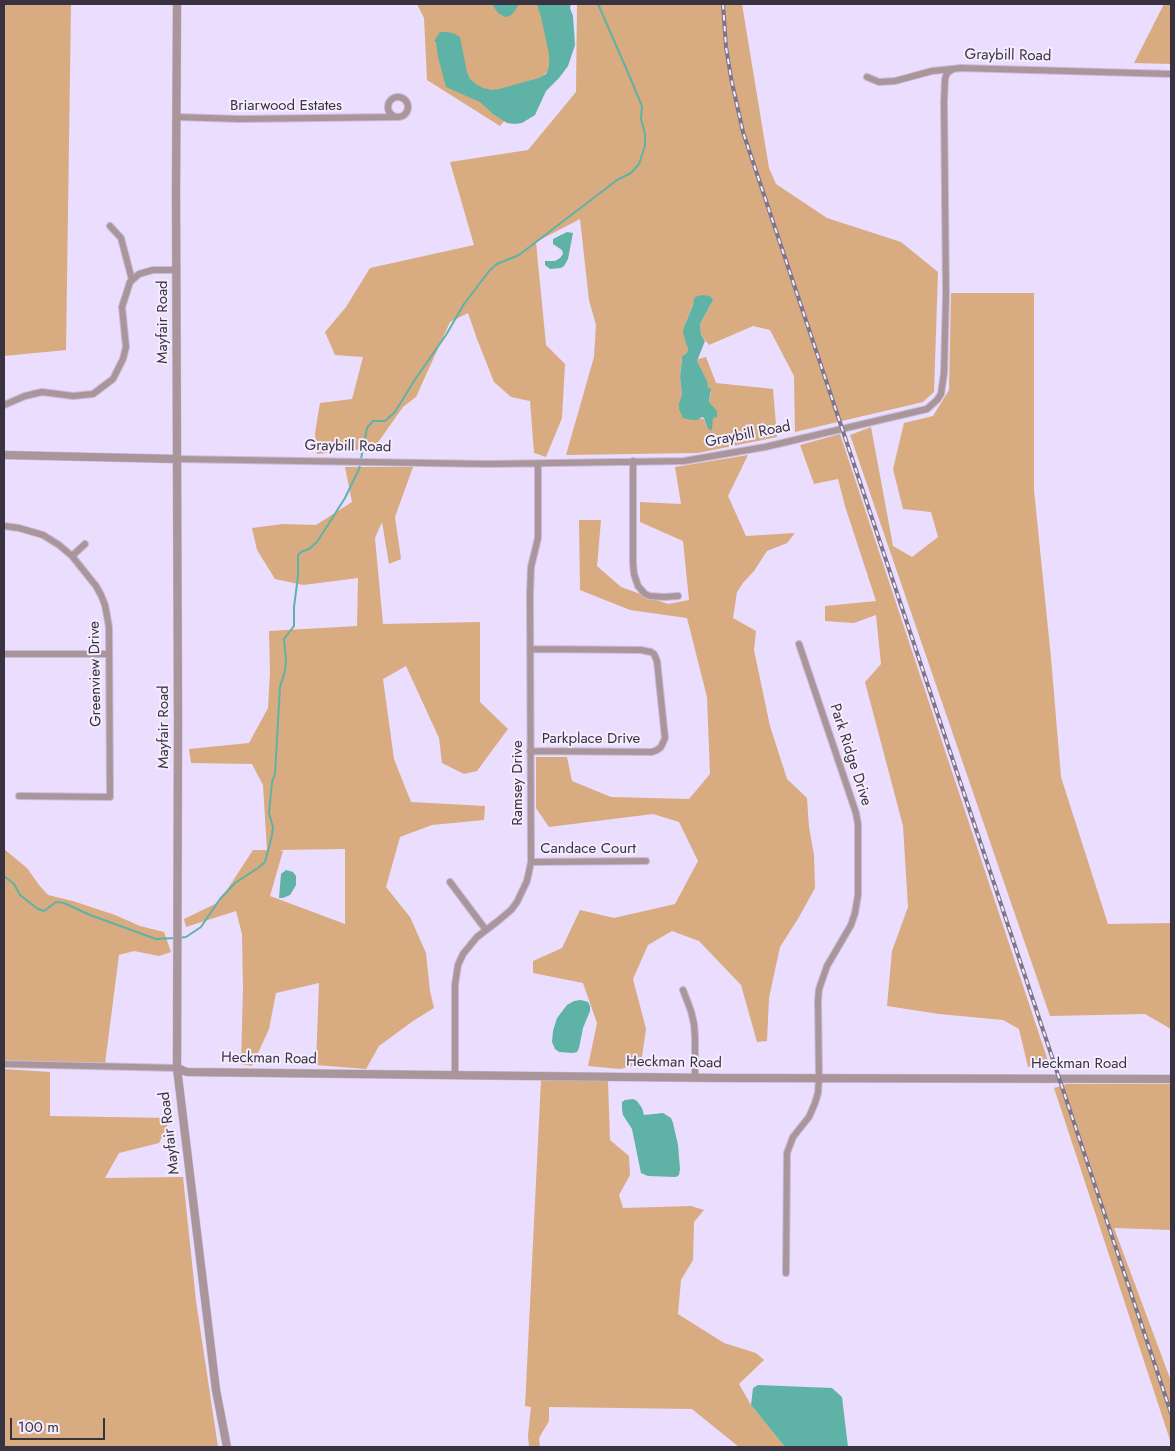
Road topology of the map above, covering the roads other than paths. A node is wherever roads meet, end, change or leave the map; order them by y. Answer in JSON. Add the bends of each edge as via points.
{"nodes":[{"id":1,"x":177,"y":4,"type":"edge"},
{"id":2,"x":953,"y":69,"type":"junction"},
{"id":3,"x":1171,"y":74,"type":"edge"},
{"id":4,"x":867,"y":77,"type":"dead end"},
{"id":5,"x":395,"y":117,"type":"dead end"},
{"id":6,"x":177,"y":118,"type":"junction"},
{"id":7,"x":110,"y":226,"type":"dead end"},
{"id":8,"x":177,"y":270,"type":"junction"},
{"id":9,"x":132,"y":280,"type":"junction"},
{"id":10,"x":4,"y":405,"type":"edge"},
{"id":11,"x":4,"y":455,"type":"edge"},
{"id":12,"x":177,"y":459,"type":"junction"},
{"id":13,"x":634,"y":462,"type":"junction"},
{"id":14,"x":538,"y":464,"type":"junction"},
{"id":15,"x":4,"y":526,"type":"edge"},
{"id":16,"x":85,"y":544,"type":"dead end"},
{"id":17,"x":72,"y":556,"type":"junction"},
{"id":18,"x":678,"y":596,"type":"dead end"},
{"id":19,"x":800,"y":644,"type":"dead end"},
{"id":20,"x":531,"y":649,"type":"junction"},
{"id":21,"x":4,"y":654,"type":"edge"},
{"id":22,"x":109,"y":654,"type":"junction"},
{"id":23,"x":530,"y":751,"type":"junction"},
{"id":24,"x":19,"y":796,"type":"dead end"},
{"id":25,"x":531,"y":862,"type":"junction"},
{"id":26,"x":646,"y":862,"type":"dead end"},
{"id":27,"x":450,"y":882,"type":"dead end"},
{"id":28,"x":486,"y":930,"type":"junction"},
{"id":29,"x":683,"y":990,"type":"dead end"},
{"id":30,"x":4,"y":1064,"type":"edge"},
{"id":31,"x":177,"y":1068,"type":"junction"},
{"id":32,"x":455,"y":1075,"type":"junction"},
{"id":33,"x":695,"y":1078,"type":"junction"},
{"id":34,"x":819,"y":1078,"type":"junction"},
{"id":35,"x":1171,"y":1078,"type":"edge"},
{"id":36,"x":786,"y":1273,"type":"dead end"},
{"id":37,"x":227,"y":1447,"type":"edge"}],
"edges":[{"from":1,"to":6,"type":"street","name":"Mayfair Road"},
{"from":2,"to":3,"type":"street","name":"Graybill Road"},
{"from":2,"to":4,"type":"street","via":[[895,81],[879,82]]},
{"from":2,"to":13,"type":"street","name":"Graybill Road","via":[[945,77],[946,294],[943,386],[937,400],[927,409],[765,447],[684,461]]},
{"from":5,"to":6,"type":"street","name":"Briarwood Estates"},
{"from":6,"to":8,"type":"street","name":"Mayfair Road"},
{"from":7,"to":9,"type":"street","via":[[121,238]]},
{"from":8,"to":9,"type":"street","via":[[154,270],[139,274]]},
{"from":8,"to":12,"type":"street","name":"Mayfair Road"},
{"from":9,"to":10,"type":"street","via":[[122,307],[126,347],[113,379],[93,394],[73,396],[42,392]]},
{"from":11,"to":12,"type":"street","name":"Graybill Road"},
{"from":12,"to":14,"type":"street","name":"Graybill Road"},
{"from":12,"to":31,"type":"street","name":"Mayfair Road"},
{"from":13,"to":14,"type":"street","name":"Graybill Road"},
{"from":13,"to":18,"type":"street","via":[[634,574],[645,594]]},
{"from":14,"to":20,"type":"street","name":"Ramsey Drive","via":[[538,538],[531,567]]},
{"from":15,"to":17,"type":"street","name":"Greenview Drive","via":[[43,535]]},
{"from":16,"to":17,"type":"street"},
{"from":17,"to":22,"type":"street","name":"Greenview Drive","via":[[96,586],[105,605]]},
{"from":19,"to":34,"type":"street","name":"Park Ridge Drive","via":[[858,824],[855,913],[847,934],[826,967],[818,1002]]},
{"from":20,"to":23,"type":"street","name":"Ramsey Drive"},
{"from":20,"to":23,"type":"street","name":"Parkplace Drive","via":[[650,652],[656,658],[665,738],[664,743],[652,752]]},
{"from":21,"to":22,"type":"street"},
{"from":22,"to":24,"type":"street","name":"Greenview Drive","via":[[110,797]]},
{"from":23,"to":25,"type":"street","name":"Ramsey Drive"},
{"from":25,"to":26,"type":"street","name":"Candace Court"},
{"from":25,"to":28,"type":"street","name":"Ramsey Drive","via":[[527,881],[517,902]]},
{"from":27,"to":28,"type":"street"},
{"from":28,"to":32,"type":"street","name":"Ramsey Drive","via":[[463,954],[458,966]]},
{"from":29,"to":33,"type":"street","via":[[694,1024]]},
{"from":30,"to":31,"type":"street"},
{"from":31,"to":32,"type":"street","name":"Heckman Road","via":[[187,1072]]},
{"from":31,"to":37,"type":"street","name":"Mayfair Road","via":[[216,1390]]},
{"from":32,"to":33,"type":"street","name":"Heckman Road"},
{"from":33,"to":34,"type":"street","name":"Heckman Road"},
{"from":34,"to":35,"type":"street","name":"Heckman Road"},
{"from":34,"to":36,"type":"street","name":"Park Ridge Drive","via":[[812,1112],[787,1153]]}]}
